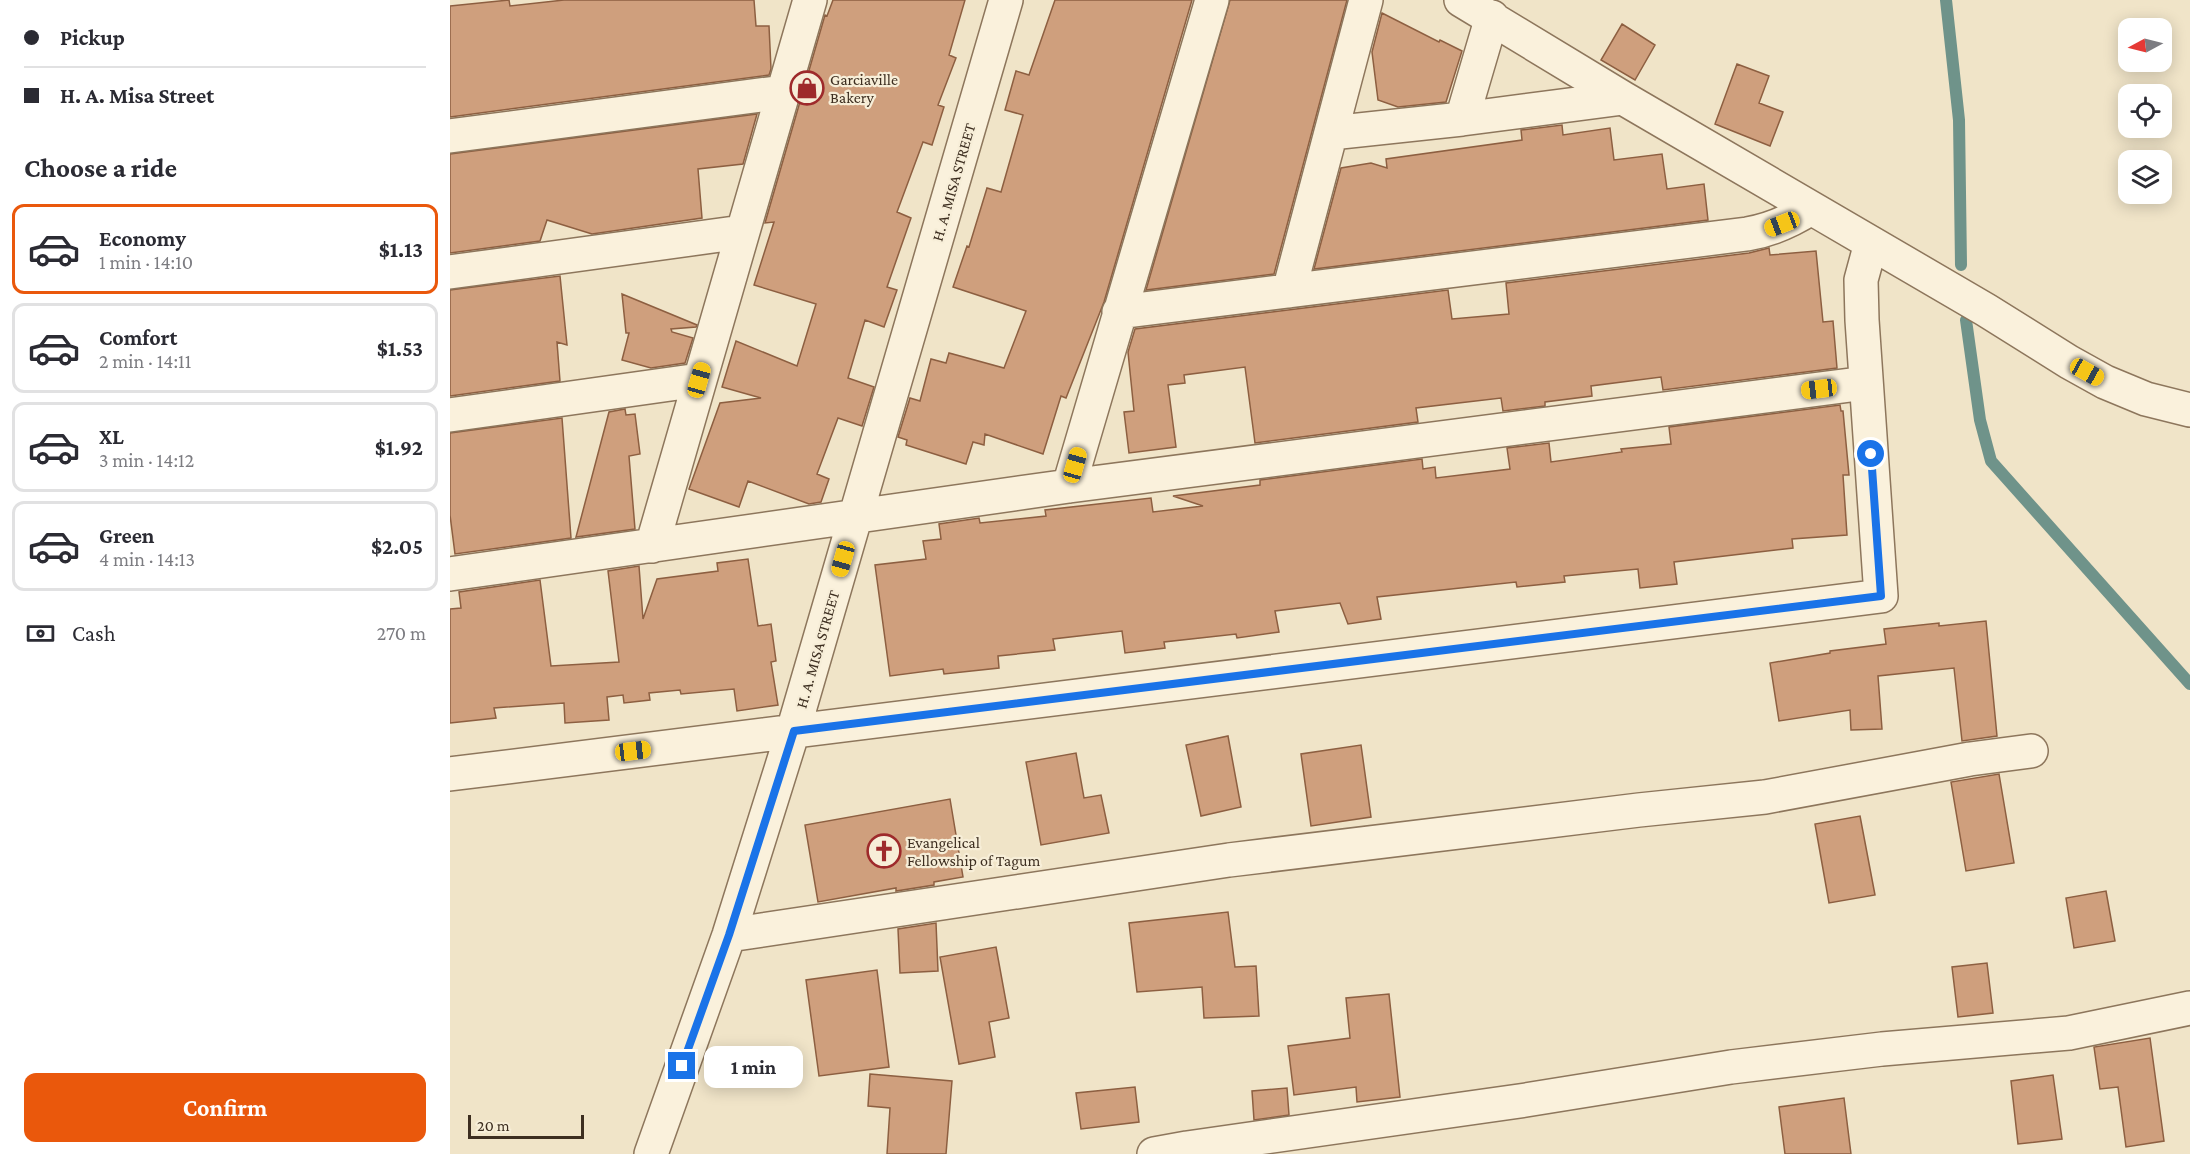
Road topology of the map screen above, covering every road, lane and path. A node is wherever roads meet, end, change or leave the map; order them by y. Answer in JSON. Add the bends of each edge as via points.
{"nodes":[{"id":1,"x":810,"y":0,"type":"edge"},
{"id":2,"x":1006,"y":0,"type":"edge"},
{"id":3,"x":1212,"y":0,"type":"edge"},
{"id":4,"x":1366,"y":0,"type":"edge"},
{"id":5,"x":1461,"y":0,"type":"edge"},
{"id":6,"x":1492,"y":17,"type":"junction"},
{"id":7,"x":783,"y":92,"type":"junction"},
{"id":8,"x":1623,"y":98,"type":"junction"},
{"id":9,"x":1462,"y":119,"type":"junction"},
{"id":10,"x":1331,"y":133,"type":"junction"},
{"id":11,"x":450,"y":136,"type":"edge"},
{"id":12,"x":1811,"y":208,"type":"junction"},
{"id":13,"x":742,"y":232,"type":"junction"},
{"id":14,"x":1871,"y":243,"type":"junction"},
{"id":15,"x":450,"y":272,"type":"edge"},
{"id":16,"x":1290,"y":291,"type":"junction"},
{"id":17,"x":1119,"y":312,"type":"junction"},
{"id":18,"x":699,"y":380,"type":"junction"},
{"id":19,"x":1866,"y":383,"type":"junction"},
{"id":20,"x":2190,"y":410,"type":"edge"},
{"id":21,"x":450,"y":415,"type":"edge"},
{"id":22,"x":1069,"y":486,"type":"junction"},
{"id":23,"x":856,"y":516,"type":"junction"},
{"id":24,"x":652,"y":546,"type":"junction"},
{"id":25,"x":450,"y":574,"type":"edge"},
{"id":26,"x":794,"y":731,"type":"junction"},
{"id":27,"x":2031,"y":751,"type":"dead end"},
{"id":28,"x":450,"y":774,"type":"edge"},
{"id":29,"x":729,"y":935,"type":"junction"},
{"id":30,"x":2190,"y":1008,"type":"edge"},
{"id":31,"x":651,"y":1154,"type":"edge"},
{"id":32,"x":1154,"y":1154,"type":"edge"}],
"edges":[{"from":1,"to":7,"type":"street"},
{"from":2,"to":23,"type":"street","name":"H. A. MISA STREET"},
{"from":3,"to":17,"type":"street"},
{"from":4,"to":10,"type":"street"},
{"from":5,"to":6,"type":"street"},
{"from":6,"to":8,"type":"street"},
{"from":6,"to":9,"type":"street"},
{"from":7,"to":11,"type":"street"},
{"from":7,"to":13,"type":"street"},
{"from":8,"to":9,"type":"street"},
{"from":8,"to":12,"type":"street"},
{"from":9,"to":10,"type":"street"},
{"from":10,"to":16,"type":"street"},
{"from":12,"to":14,"type":"street"},
{"from":12,"to":16,"type":"street","via":[[1782,224],[1747,234]]},
{"from":13,"to":15,"type":"street"},
{"from":13,"to":18,"type":"street"},
{"from":14,"to":19,"type":"street","via":[[1862,280]]},
{"from":14,"to":20,"type":"street","via":[[2105,382],[2146,399]]},
{"from":16,"to":17,"type":"street"},
{"from":17,"to":22,"type":"street"},
{"from":18,"to":21,"type":"street"},
{"from":18,"to":24,"type":"street"},
{"from":19,"to":22,"type":"street"},
{"from":19,"to":26,"type":"street","via":[[1881,596]]},
{"from":22,"to":23,"type":"street"},
{"from":23,"to":24,"type":"street"},
{"from":23,"to":26,"type":"street","name":"H. A. MISA STREET"},
{"from":24,"to":25,"type":"street"},
{"from":26,"to":28,"type":"street"},
{"from":26,"to":29,"type":"street","name":"H. A. MISA STREET"},
{"from":27,"to":29,"type":"street","via":[[1765,797],[1229,860]]},
{"from":29,"to":31,"type":"street","name":"H. A. MISA STREET"},
{"from":30,"to":32,"type":"street","via":[[2069,1033],[1731,1067]]}]}
